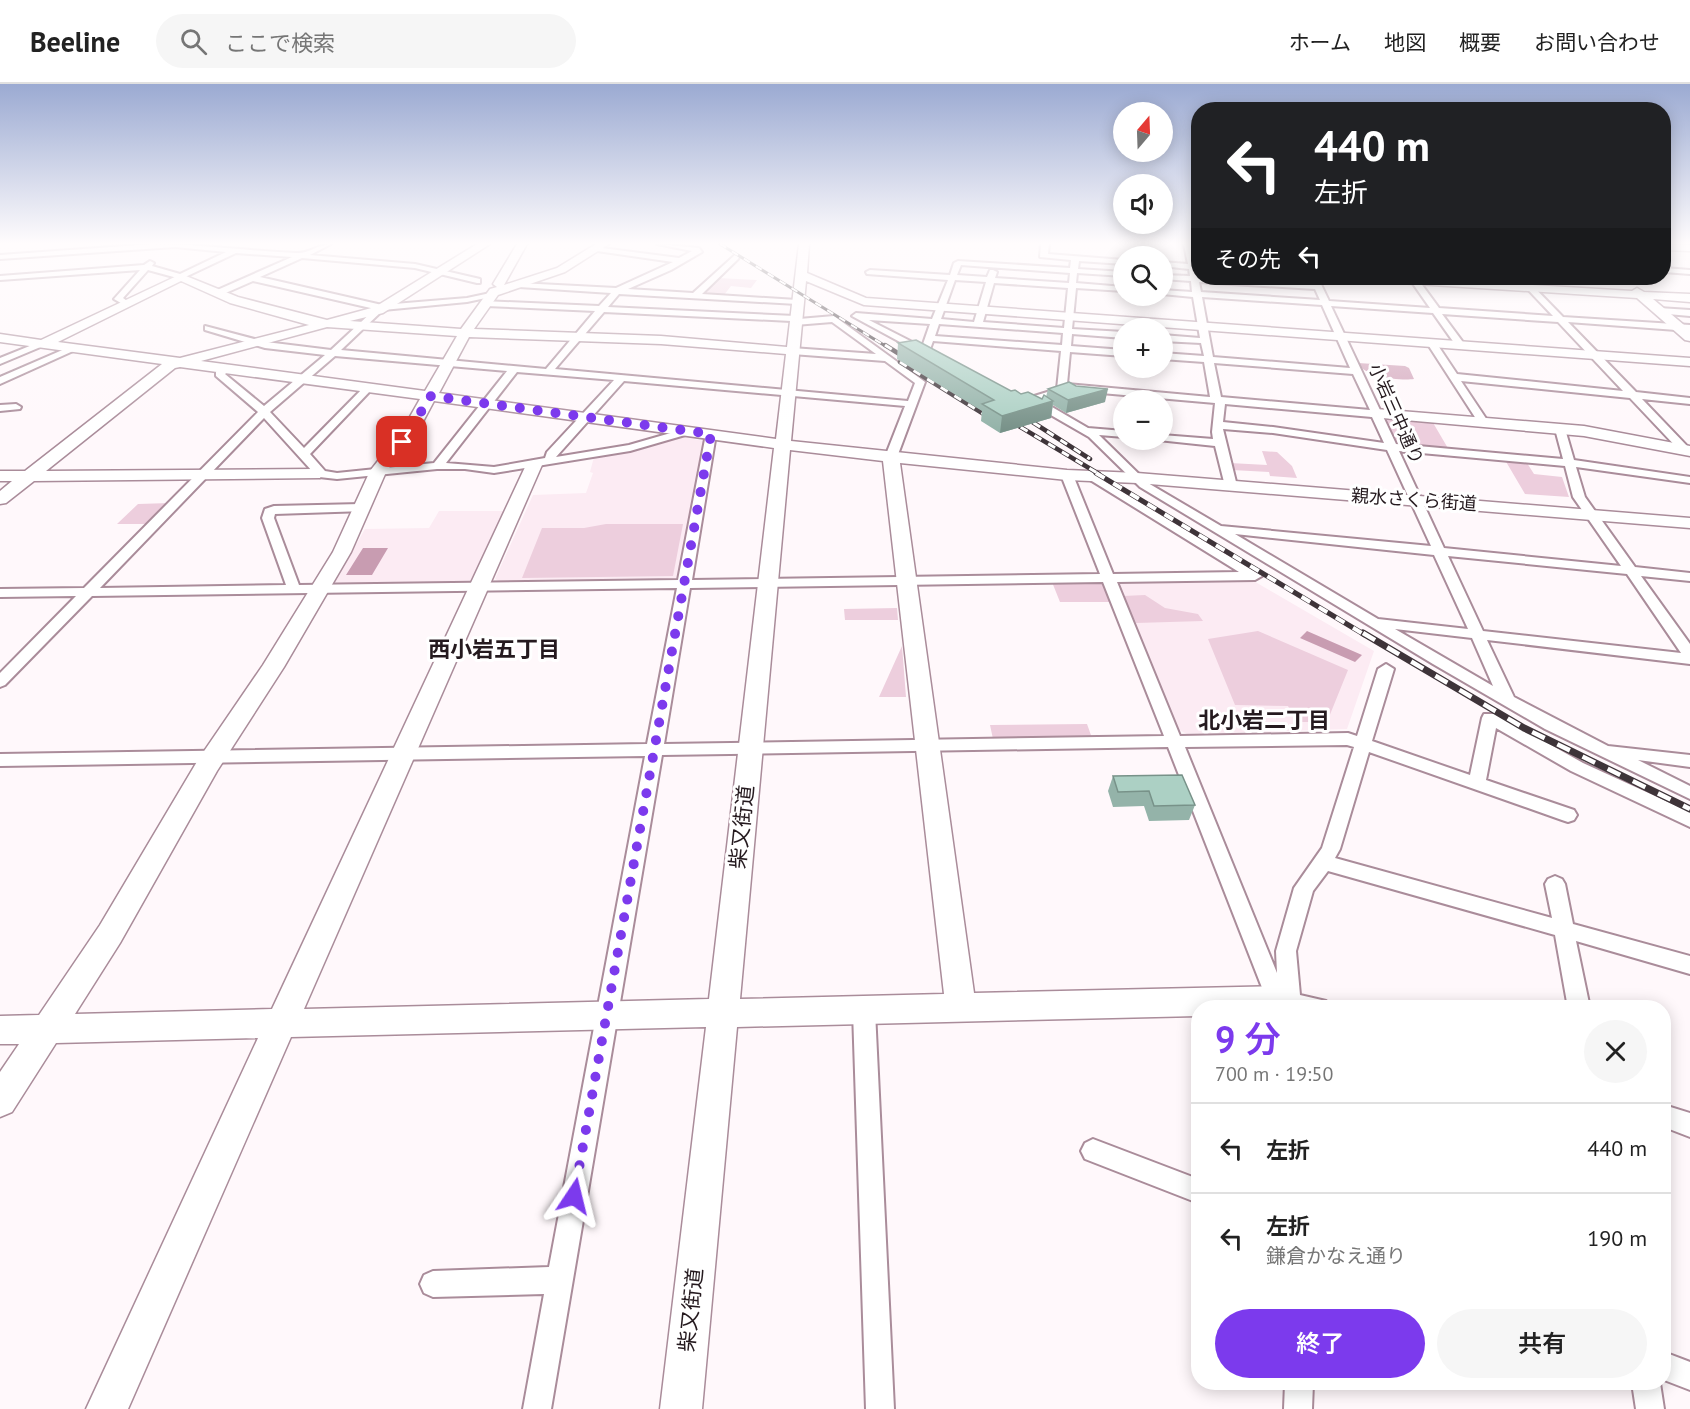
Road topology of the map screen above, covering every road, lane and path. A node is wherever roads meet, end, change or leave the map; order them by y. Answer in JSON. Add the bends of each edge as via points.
{"nodes":[{"id":1,"x":120,"y":306,"type":"edge"},
{"id":2,"x":257,"y":306,"type":"edge"},
{"id":3,"x":368,"y":306,"type":"edge"},
{"id":4,"x":386,"y":306,"type":"edge"},
{"id":5,"x":411,"y":306,"type":"edge"},
{"id":6,"x":484,"y":306,"type":"edge"},
{"id":7,"x":575,"y":306,"type":"edge"},
{"id":8,"x":605,"y":306,"type":"edge"},
{"id":9,"x":797,"y":306,"type":"edge"},
{"id":10,"x":926,"y":306,"type":"edge"},
{"id":11,"x":982,"y":306,"type":"edge"},
{"id":12,"x":1070,"y":306,"type":"edge"},
{"id":13,"x":1199,"y":306,"type":"edge"},
{"id":14,"x":1327,"y":306,"type":"edge"},
{"id":15,"x":1371,"y":306,"type":"edge"},
{"id":16,"x":1433,"y":306,"type":"edge"},
{"id":17,"x":1549,"y":306,"type":"edge"},
{"id":18,"x":1653,"y":306,"type":"edge"},
{"id":19,"x":941,"y":307,"type":"junction"},
{"id":20,"x":381,"y":309,"type":"junction"},
{"id":21,"x":601,"y":310,"type":"junction"},
{"id":22,"x":981,"y":310,"type":"junction"},
{"id":23,"x":1436,"y":310,"type":"junction"},
{"id":24,"x":1659,"y":311,"type":"junction"},
{"id":25,"x":1690,"y":313,"type":"edge"},
{"id":26,"x":1069,"y":316,"type":"junction"},
{"id":27,"x":1561,"y":319,"type":"junction"},
{"id":28,"x":795,"y":320,"type":"junction"},
{"id":29,"x":935,"y":321,"type":"junction"},
{"id":30,"x":324,"y":323,"type":"junction"},
{"id":31,"x":978,"y":324,"type":"junction"},
{"id":32,"x":364,"y":326,"type":"junction"},
{"id":33,"x":1202,"y":326,"type":"junction"},
{"id":34,"x":1684,"y":327,"type":"edge"},
{"id":35,"x":208,"y":328,"type":"dead end"},
{"id":36,"x":1067,"y":331,"type":"junction"},
{"id":37,"x":465,"y":333,"type":"junction"},
{"id":38,"x":1113,"y":334,"type":"edge"},
{"id":39,"x":1341,"y":336,"type":"junction"},
{"id":40,"x":578,"y":337,"type":"junction"},
{"id":41,"x":1690,"y":337,"type":"edge"},
{"id":42,"x":0,"y":338,"type":"edge"},
{"id":43,"x":929,"y":338,"type":"junction"},
{"id":44,"x":1173,"y":339,"type":"edge"},
{"id":45,"x":254,"y":341,"type":"junction"},
{"id":46,"x":1206,"y":341,"type":"junction"},
{"id":47,"x":45,"y":343,"type":"junction"},
{"id":48,"x":1432,"y":343,"type":"junction"},
{"id":49,"x":1460,"y":345,"type":"junction"},
{"id":50,"x":76,"y":347,"type":"junction"},
{"id":51,"x":1065,"y":348,"type":"junction"},
{"id":52,"x":792,"y":351,"type":"junction"},
{"id":53,"x":1113,"y":352,"type":"edge"},
{"id":54,"x":333,"y":353,"type":"junction"},
{"id":55,"x":1594,"y":355,"type":"junction"},
{"id":56,"x":1173,"y":357,"type":"edge"},
{"id":57,"x":887,"y":358,"type":"junction"},
{"id":58,"x":1208,"y":360,"type":"junction"},
{"id":59,"x":178,"y":361,"type":"junction"},
{"id":60,"x":0,"y":362,"type":"edge"},
{"id":61,"x":1690,"y":362,"type":"edge"},
{"id":62,"x":449,"y":363,"type":"junction"},
{"id":63,"x":227,"y":368,"type":"junction"},
{"id":64,"x":514,"y":369,"type":"junction"},
{"id":65,"x":1356,"y":371,"type":"junction"},
{"id":66,"x":548,"y":372,"type":"junction"},
{"id":67,"x":1454,"y":377,"type":"junction"},
{"id":68,"x":304,"y":378,"type":"junction"},
{"id":69,"x":621,"y":379,"type":"junction"},
{"id":70,"x":0,"y":381,"type":"edge"},
{"id":71,"x":369,"y":387,"type":"junction"},
{"id":72,"x":1062,"y":387,"type":"junction"},
{"id":73,"x":787,"y":393,"type":"junction"},
{"id":74,"x":1633,"y":395,"type":"junction"},
{"id":75,"x":431,"y":396,"type":"junction"},
{"id":76,"x":1010,"y":398,"type":"edge"},
{"id":77,"x":1031,"y":400,"type":"junction"},
{"id":78,"x":1218,"y":400,"type":"junction"},
{"id":79,"x":1690,"y":401,"type":"edge"},
{"id":80,"x":487,"y":403,"type":"junction"},
{"id":81,"x":912,"y":404,"type":"junction"},
{"id":82,"x":16,"y":406,"type":"dead end"},
{"id":83,"x":0,"y":408,"type":"edge"},
{"id":84,"x":264,"y":412,"type":"junction"},
{"id":85,"x":1376,"y":414,"type":"junction"},
{"id":86,"x":585,"y":417,"type":"junction"},
{"id":87,"x":1484,"y":423,"type":"junction"},
{"id":88,"x":1218,"y":425,"type":"junction"},
{"id":89,"x":1560,"y":429,"type":"junction"},
{"id":90,"x":688,"y":431,"type":"junction"},
{"id":91,"x":1088,"y":431,"type":"junction"},
{"id":92,"x":1113,"y":433,"type":"edge"},
{"id":93,"x":711,"y":434,"type":"junction"},
{"id":94,"x":1173,"y":439,"type":"edge"},
{"id":95,"x":1219,"y":443,"type":"junction"},
{"id":96,"x":782,"y":444,"type":"junction"},
{"id":97,"x":1391,"y":447,"type":"junction"},
{"id":98,"x":1687,"y":451,"type":"edge"},
{"id":99,"x":305,"y":453,"type":"junction"},
{"id":100,"x":891,"y":458,"type":"junction"},
{"id":101,"x":540,"y":463,"type":"junction"},
{"id":102,"x":1569,"y":463,"type":"junction"},
{"id":103,"x":437,"y":466,"type":"junction"},
{"id":104,"x":378,"y":471,"type":"junction"},
{"id":105,"x":317,"y":473,"type":"junction"},
{"id":106,"x":202,"y":475,"type":"junction"},
{"id":107,"x":1067,"y":475,"type":"junction"},
{"id":108,"x":0,"y":476,"type":"edge"},
{"id":109,"x":28,"y":476,"type":"junction"},
{"id":110,"x":1091,"y":476,"type":"junction"},
{"id":111,"x":1137,"y":478,"type":"junction"},
{"id":112,"x":1690,"y":480,"type":"edge"},
{"id":113,"x":1231,"y":486,"type":"junction"},
{"id":114,"x":0,"y":499,"type":"edge"},
{"id":115,"x":1415,"y":500,"type":"junction"},
{"id":116,"x":362,"y":508,"type":"junction"},
{"id":117,"x":1589,"y":514,"type":"junction"},
{"id":118,"x":1690,"y":523,"type":"edge"},
{"id":119,"x":1216,"y":529,"type":"junction"},
{"id":120,"x":1438,"y":551,"type":"junction"},
{"id":121,"x":1630,"y":571,"type":"junction"},
{"id":122,"x":1690,"y":577,"type":"edge"},
{"id":123,"x":1108,"y":578,"type":"junction"},
{"id":124,"x":907,"y":581,"type":"junction"},
{"id":125,"x":767,"y":583,"type":"junction"},
{"id":126,"x":684,"y":584,"type":"junction"},
{"id":127,"x":481,"y":586,"type":"junction"},
{"id":128,"x":307,"y":589,"type":"junction"},
{"id":129,"x":88,"y":591,"type":"junction"},
{"id":130,"x":0,"y":593,"type":"edge"},
{"id":131,"x":1376,"y":622,"type":"junction"},
{"id":132,"x":1478,"y":634,"type":"junction"},
{"id":133,"x":1690,"y":657,"type":"edge"},
{"id":134,"x":1386,"y":669,"type":"dead end"},
{"id":135,"x":0,"y":682,"type":"edge"},
{"id":136,"x":1508,"y":701,"type":"junction"},
{"id":137,"x":1174,"y":742,"type":"junction"},
{"id":138,"x":1363,"y":743,"type":"junction"},
{"id":139,"x":928,"y":744,"type":"junction"},
{"id":140,"x":749,"y":747,"type":"junction"},
{"id":141,"x":1598,"y":749,"type":"junction"},
{"id":142,"x":654,"y":750,"type":"junction"},
{"id":143,"x":404,"y":754,"type":"junction"},
{"id":144,"x":213,"y":757,"type":"junction"},
{"id":145,"x":0,"y":760,"type":"edge"},
{"id":146,"x":1690,"y":761,"type":"edge"},
{"id":147,"x":1477,"y":783,"type":"junction"},
{"id":148,"x":1690,"y":793,"type":"edge"},
{"id":149,"x":1568,"y":815,"type":"dead end"},
{"id":150,"x":1690,"y":820,"type":"edge"},
{"id":151,"x":1323,"y":862,"type":"junction"},
{"id":152,"x":1555,"y":884,"type":"dead end"},
{"id":153,"x":1564,"y":930,"type":"junction"},
{"id":154,"x":1690,"y":965,"type":"edge"},
{"id":155,"x":1292,"y":1000,"type":"edge"},
{"id":156,"x":1293,"y":1000,"type":"edge"},
{"id":157,"x":1577,"y":1000,"type":"edge"},
{"id":158,"x":1191,"y":1006,"type":"edge"},
{"id":159,"x":961,"y":1009,"type":"junction"},
{"id":160,"x":864,"y":1011,"type":"junction"},
{"id":161,"x":722,"y":1015,"type":"junction"},
{"id":162,"x":607,"y":1016,"type":"junction"},
{"id":163,"x":282,"y":1023,"type":"junction"},
{"id":164,"x":47,"y":1029,"type":"junction"},
{"id":165,"x":0,"y":1030,"type":"edge"},
{"id":166,"x":0,"y":1101,"type":"edge"},
{"id":167,"x":1671,"y":1118,"type":"edge"},
{"id":168,"x":1690,"y":1125,"type":"edge"},
{"id":169,"x":1093,"y":1152,"type":"dead end"},
{"id":170,"x":1191,"y":1188,"type":"edge"},
{"id":171,"x":559,"y":1280,"type":"junction"},
{"id":172,"x":433,"y":1284,"type":"dead end"},
{"id":173,"x":1671,"y":1369,"type":"edge"},
{"id":174,"x":1690,"y":1376,"type":"edge"},
{"id":175,"x":1299,"y":1390,"type":"edge"},
{"id":176,"x":1647,"y":1390,"type":"edge"},
{"id":177,"x":107,"y":1409,"type":"edge"},
{"id":178,"x":537,"y":1409,"type":"edge"},
{"id":179,"x":681,"y":1409,"type":"edge"},
{"id":180,"x":880,"y":1409,"type":"edge"},
{"id":181,"x":1298,"y":1409,"type":"edge"},
{"id":182,"x":1650,"y":1409,"type":"edge"}],
"edges":[{"from":1,"to":47,"type":"street"},
{"from":2,"to":30,"type":"street"},
{"from":3,"to":20,"type":"street"},
{"from":4,"to":20,"type":"street"},
{"from":5,"to":20,"type":"street"},
{"from":6,"to":37,"type":"street"},
{"from":7,"to":21,"type":"street"},
{"from":8,"to":21,"type":"street"},
{"from":9,"to":28,"type":"street","name":"柴又街道"},
{"from":10,"to":19,"type":"street"},
{"from":11,"to":22,"type":"street"},
{"from":12,"to":26,"type":"street"},
{"from":13,"to":33,"type":"street"},
{"from":14,"to":39,"type":"street","name":"小岩三中通り"},
{"from":15,"to":23,"type":"street"},
{"from":16,"to":23,"type":"street"},
{"from":17,"to":27,"type":"street"},
{"from":18,"to":24,"type":"street"},
{"from":19,"to":22,"type":"street"},
{"from":19,"to":29,"type":"street"},
{"from":20,"to":30,"type":"street"},
{"from":20,"to":32,"type":"street"},
{"from":21,"to":28,"type":"street"},
{"from":21,"to":40,"type":"street"},
{"from":22,"to":26,"type":"street"},
{"from":22,"to":31,"type":"street"},
{"from":23,"to":27,"type":"street"},
{"from":23,"to":49,"type":"street"},
{"from":24,"to":25,"type":"street"},
{"from":24,"to":34,"type":"street"},
{"from":26,"to":33,"type":"street"},
{"from":26,"to":36,"type":"street"},
{"from":27,"to":34,"type":"street"},
{"from":27,"to":55,"type":"street"},
{"from":28,"to":52,"type":"street","name":"柴又街道"},
{"from":28,"to":57,"type":"street","via":[[834,319]]},
{"from":29,"to":31,"type":"street"},
{"from":29,"to":43,"type":"street"},
{"from":29,"to":43,"type":"street","via":[[856,316],[929,354]]},
{"from":30,"to":32,"type":"street"},
{"from":30,"to":45,"type":"street"},
{"from":31,"to":36,"type":"street"},
{"from":32,"to":37,"type":"street"},
{"from":32,"to":54,"type":"street"},
{"from":33,"to":39,"type":"street"},
{"from":33,"to":46,"type":"street"},
{"from":34,"to":41,"type":"street"},
{"from":35,"to":45,"type":"street"},
{"from":36,"to":38,"type":"street"},
{"from":36,"to":51,"type":"street"},
{"from":37,"to":40,"type":"street"},
{"from":37,"to":62,"type":"street"},
{"from":39,"to":48,"type":"street"},
{"from":39,"to":65,"type":"street","name":"小岩三中通り"},
{"from":40,"to":52,"type":"street"},
{"from":40,"to":66,"type":"street"},
{"from":42,"to":47,"type":"street","name":"親水さくら街道"},
{"from":43,"to":51,"type":"street"},
{"from":44,"to":46,"type":"street"},
{"from":45,"to":54,"type":"street","via":[[280,348]]},
{"from":45,"to":59,"type":"street"},
{"from":46,"to":58,"type":"street"},
{"from":47,"to":50,"type":"street","name":"親水さくら街道"},
{"from":47,"to":60,"type":"street"},
{"from":48,"to":49,"type":"street"},
{"from":48,"to":67,"type":"street"},
{"from":49,"to":55,"type":"street"},
{"from":50,"to":59,"type":"street","name":"親水さくら街道"},
{"from":50,"to":70,"type":"street"},
{"from":51,"to":53,"type":"street"},
{"from":51,"to":72,"type":"street"},
{"from":52,"to":57,"type":"street"},
{"from":52,"to":73,"type":"street","name":"柴又街道"},
{"from":54,"to":62,"type":"street"},
{"from":54,"to":68,"type":"street"},
{"from":55,"to":61,"type":"street"},
{"from":55,"to":74,"type":"street"},
{"from":56,"to":58,"type":"street"},
{"from":57,"to":81,"type":"street","via":[[920,382]]},
{"from":58,"to":65,"type":"street"},
{"from":58,"to":78,"type":"street"},
{"from":59,"to":63,"type":"street","name":"親水さくら街道"},
{"from":59,"to":109,"type":"street"},
{"from":62,"to":64,"type":"street"},
{"from":62,"to":75,"type":"street"},
{"from":63,"to":68,"type":"street","name":"親水さくら街道"},
{"from":63,"to":84,"type":"street","via":[[219,374]]},
{"from":64,"to":66,"type":"street"},
{"from":64,"to":80,"type":"street"},
{"from":65,"to":85,"type":"street","name":"小岩三中通り"},
{"from":66,"to":69,"type":"street"},
{"from":67,"to":74,"type":"street"},
{"from":67,"to":87,"type":"street"},
{"from":68,"to":71,"type":"street","name":"親水さくら街道"},
{"from":68,"to":84,"type":"street"},
{"from":69,"to":73,"type":"street"},
{"from":69,"to":86,"type":"street"},
{"from":71,"to":75,"type":"street","name":"親水さくら街道"},
{"from":71,"to":99,"type":"street"},
{"from":72,"to":77,"type":"street","via":[[1062,391]]},
{"from":72,"to":78,"type":"street"},
{"from":73,"to":81,"type":"street"},
{"from":73,"to":96,"type":"street","name":"柴又街道"},
{"from":74,"to":79,"type":"street"},
{"from":74,"to":98,"type":"street"},
{"from":75,"to":80,"type":"street","name":"親水さくら街道"},
{"from":75,"to":104,"type":"street"},
{"from":76,"to":77,"type":"street"},
{"from":77,"to":91,"type":"street"},
{"from":78,"to":85,"type":"street"},
{"from":78,"to":88,"type":"street"},
{"from":80,"to":86,"type":"street","name":"親水さくら街道"},
{"from":80,"to":103,"type":"street"},
{"from":81,"to":100,"type":"street"},
{"from":82,"to":83,"type":"street"},
{"from":84,"to":99,"type":"street"},
{"from":84,"to":106,"type":"street"},
{"from":85,"to":87,"type":"street"},
{"from":85,"to":97,"type":"street","name":"小岩三中通り"},
{"from":86,"to":90,"type":"street","name":"親水さくら街道"},
{"from":86,"to":101,"type":"street"},
{"from":87,"to":89,"type":"street"},
{"from":88,"to":95,"type":"street"},
{"from":88,"to":97,"type":"street"},
{"from":89,"to":98,"type":"street"},
{"from":89,"to":102,"type":"street"},
{"from":90,"to":93,"type":"street","name":"親水さくら街道"},
{"from":90,"to":101,"type":"street","via":[[630,448]]},
{"from":91,"to":92,"type":"street"},
{"from":91,"to":111,"type":"street"},
{"from":93,"to":96,"type":"street","name":"親水さくら街道"},
{"from":93,"to":126,"type":"street"},
{"from":94,"to":95,"type":"street"},
{"from":95,"to":113,"type":"street"},
{"from":96,"to":100,"type":"street","name":"親水さくら街道"},
{"from":96,"to":125,"type":"street","name":"柴又街道"},
{"from":97,"to":102,"type":"street"},
{"from":97,"to":115,"type":"street","name":"小岩三中通り"},
{"from":99,"to":105,"type":"street"},
{"from":100,"to":107,"type":"street","name":"親水さくら街道"},
{"from":100,"to":124,"type":"street"},
{"from":101,"to":103,"type":"street","via":[[494,470]]},
{"from":101,"to":127,"type":"street"},
{"from":102,"to":112,"type":"street"},
{"from":102,"to":117,"type":"street","via":[[1579,497]]},
{"from":103,"to":104,"type":"street"},
{"from":104,"to":105,"type":"street","via":[[337,476]]},
{"from":104,"to":116,"type":"street"},
{"from":105,"to":106,"type":"street"},
{"from":106,"to":109,"type":"street"},
{"from":106,"to":129,"type":"street"},
{"from":107,"to":110,"type":"street","name":"親水さくら街道"},
{"from":107,"to":123,"type":"street"},
{"from":108,"to":109,"type":"street"},
{"from":109,"to":114,"type":"street"},
{"from":110,"to":111,"type":"street","name":"親水さくら街道"},
{"from":110,"to":123,"type":"street","via":[[1256,576]]},
{"from":111,"to":113,"type":"street","name":"親水さくら街道"},
{"from":111,"to":119,"type":"street"},
{"from":113,"to":115,"type":"street","name":"親水さくら街道"},
{"from":115,"to":117,"type":"street","name":"親水さくら街道"},
{"from":115,"to":120,"type":"street","name":"小岩三中通り"},
{"from":116,"to":128,"type":"street","via":[[342,552]]},
{"from":116,"to":128,"type":"street","via":[[269,512],[268,518]]},
{"from":117,"to":118,"type":"street","name":"親水さくら街道"},
{"from":117,"to":121,"type":"street"},
{"from":119,"to":120,"type":"street"},
{"from":119,"to":131,"type":"street"},
{"from":120,"to":121,"type":"street"},
{"from":120,"to":132,"type":"street","name":"小岩三中通り"},
{"from":121,"to":122,"type":"street"},
{"from":121,"to":133,"type":"street"},
{"from":123,"to":124,"type":"street"},
{"from":123,"to":137,"type":"street"},
{"from":124,"to":125,"type":"street"},
{"from":124,"to":139,"type":"street"},
{"from":125,"to":126,"type":"street"},
{"from":125,"to":140,"type":"street","name":"柴又街道"},
{"from":126,"to":127,"type":"street"},
{"from":126,"to":142,"type":"street"},
{"from":127,"to":128,"type":"street"},
{"from":127,"to":143,"type":"street"},
{"from":128,"to":129,"type":"street"},
{"from":128,"to":144,"type":"street","via":[[273,667]]},
{"from":129,"to":130,"type":"street"},
{"from":129,"to":135,"type":"street"},
{"from":131,"to":132,"type":"street"},
{"from":131,"to":136,"type":"street"},
{"from":132,"to":133,"type":"street"},
{"from":132,"to":136,"type":"street","name":"小岩三中通り"},
{"from":134,"to":138,"type":"street"},
{"from":136,"to":141,"type":"street"},
{"from":137,"to":138,"type":"street","via":[[1348,739]]},
{"from":137,"to":139,"type":"street"},
{"from":137,"to":155,"type":"street"},
{"from":138,"to":147,"type":"street"},
{"from":138,"to":151,"type":"street","via":[[1331,849]]},
{"from":139,"to":140,"type":"street"},
{"from":139,"to":159,"type":"street"},
{"from":140,"to":142,"type":"street"},
{"from":140,"to":161,"type":"street","name":"柴又街道"},
{"from":141,"to":146,"type":"street"},
{"from":141,"to":148,"type":"street"},
{"from":142,"to":143,"type":"street"},
{"from":142,"to":162,"type":"street"},
{"from":143,"to":144,"type":"street"},
{"from":143,"to":163,"type":"street"},
{"from":144,"to":145,"type":"street"},
{"from":144,"to":164,"type":"street","via":[[110,934]]},
{"from":147,"to":149,"type":"street"},
{"from":147,"to":150,"type":"street","via":[[1490,718],[1577,767]]},
{"from":151,"to":153,"type":"street"},
{"from":151,"to":156,"type":"street","via":[[1304,888],[1286,951]]},
{"from":152,"to":153,"type":"street"},
{"from":153,"to":154,"type":"street"},
{"from":153,"to":157,"type":"street"},
{"from":158,"to":159,"type":"street"},
{"from":159,"to":160,"type":"street"},
{"from":160,"to":161,"type":"street"},
{"from":160,"to":180,"type":"street"},
{"from":161,"to":162,"type":"street"},
{"from":161,"to":179,"type":"street","name":"柴又街道"},
{"from":162,"to":163,"type":"street"},
{"from":162,"to":171,"type":"street"},
{"from":163,"to":164,"type":"street"},
{"from":163,"to":177,"type":"street"},
{"from":164,"to":165,"type":"street"},
{"from":164,"to":166,"type":"street"},
{"from":167,"to":168,"type":"street"},
{"from":169,"to":170,"type":"street"},
{"from":171,"to":172,"type":"street"},
{"from":171,"to":178,"type":"street"},
{"from":173,"to":174,"type":"street"},
{"from":175,"to":181,"type":"street"},
{"from":176,"to":182,"type":"street"}]}
